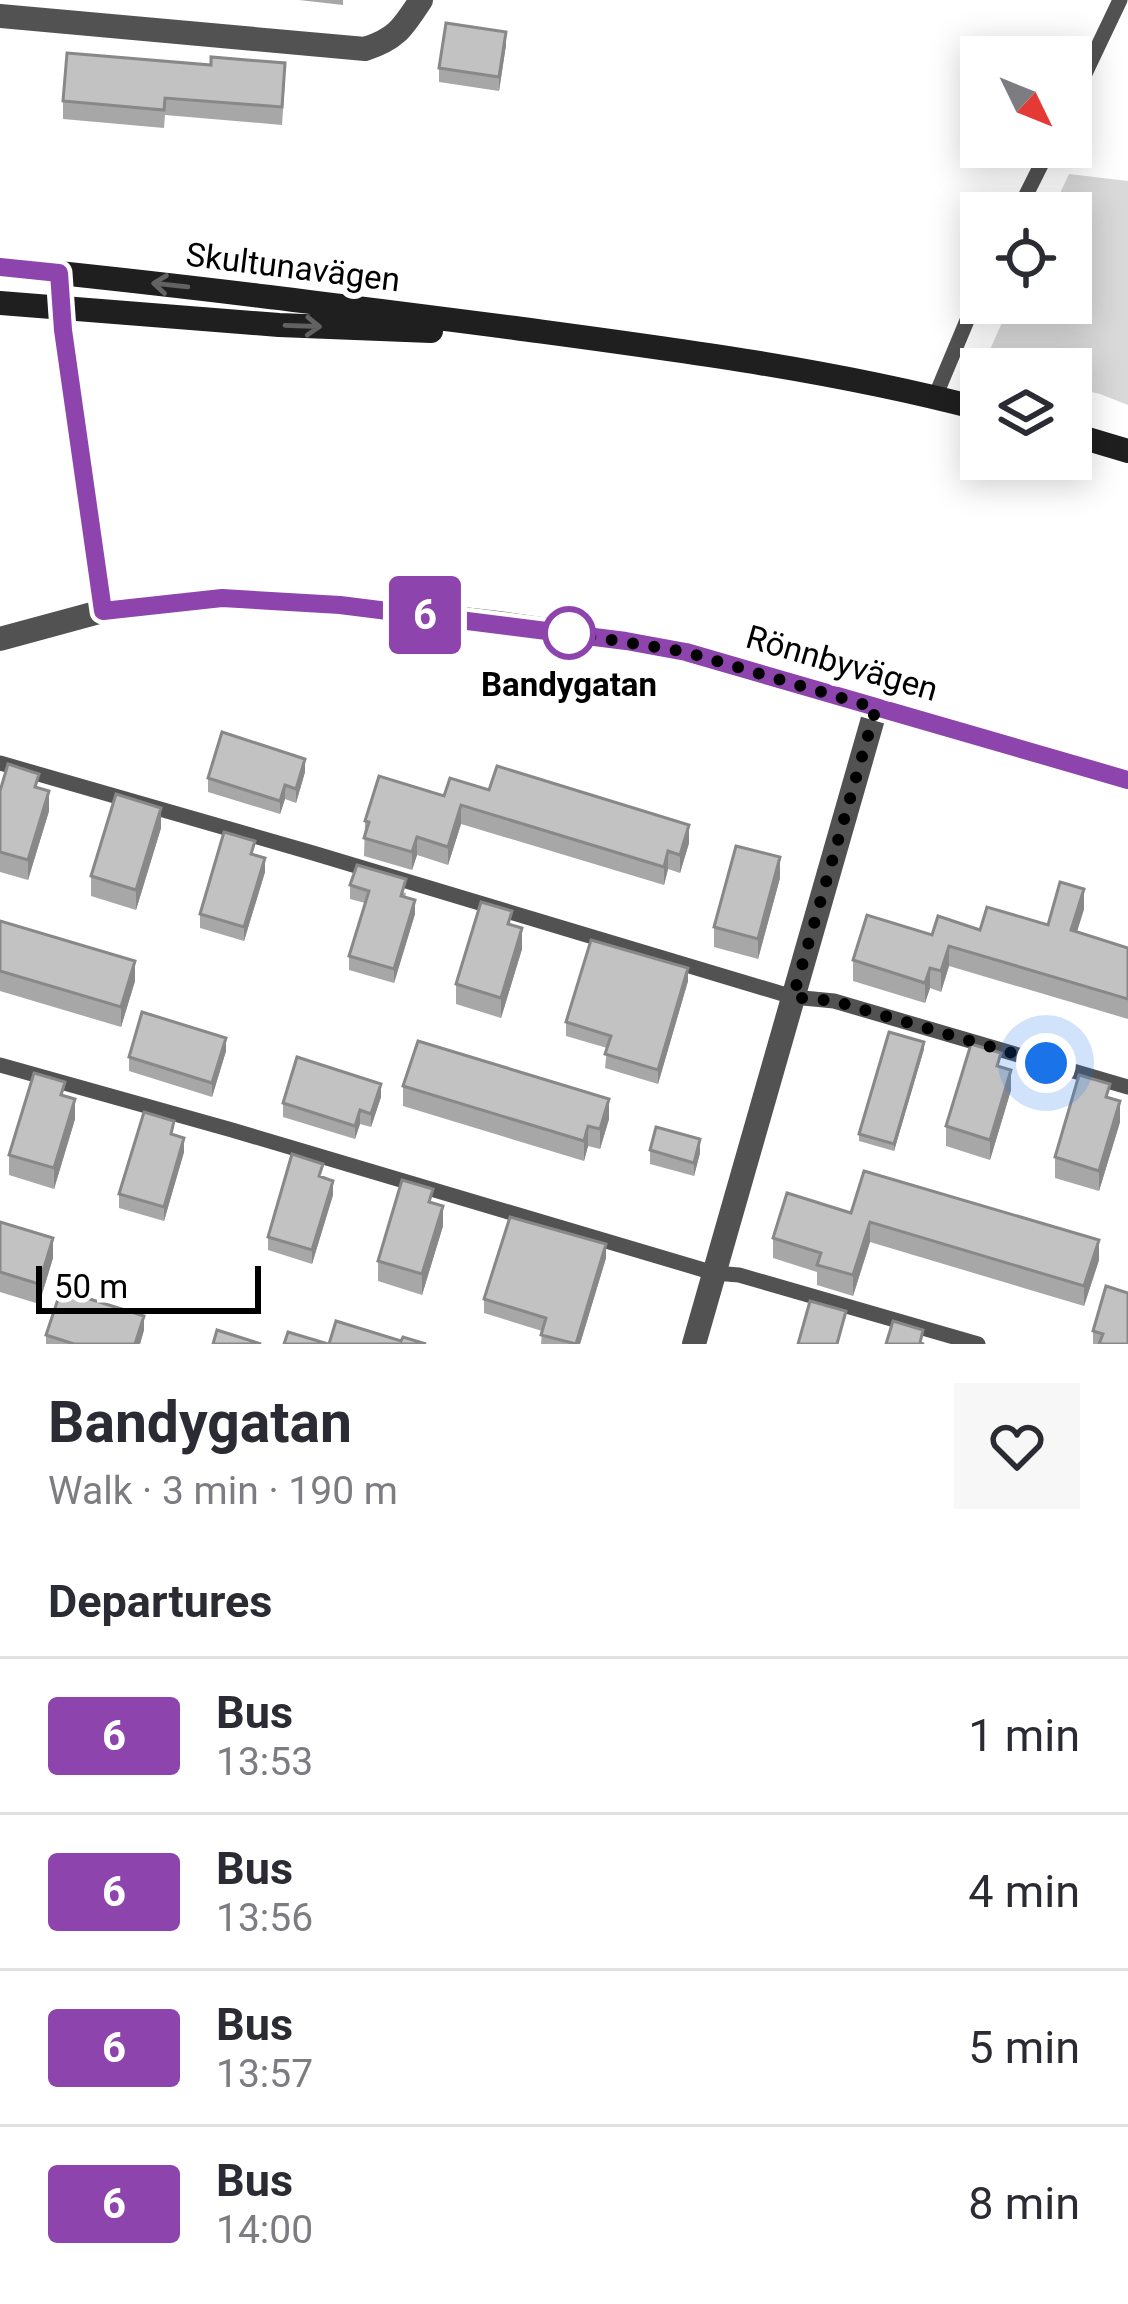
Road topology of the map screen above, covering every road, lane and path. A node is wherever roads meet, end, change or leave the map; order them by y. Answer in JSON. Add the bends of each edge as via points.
{"nodes":[{"id":1,"x":421,"y":0,"type":"edge"},
{"id":2,"x":1120,"y":0,"type":"edge"},
{"id":3,"x":0,"y":16,"type":"edge"},
{"id":4,"x":1092,"y":59,"type":"edge"},
{"id":5,"x":0,"y":267,"type":"edge"},
{"id":6,"x":59,"y":273,"type":"junction"},
{"id":7,"x":0,"y":303,"type":"edge"},
{"id":8,"x":61,"y":307,"type":"junction"},
{"id":9,"x":965,"y":324,"type":"edge"},
{"id":10,"x":578,"y":336,"type":"junction"},
{"id":11,"x":935,"y":397,"type":"junction"},
{"id":12,"x":960,"y":404,"type":"edge"},
{"id":13,"x":1092,"y":440,"type":"edge"},
{"id":14,"x":1128,"y":451,"type":"edge"},
{"id":15,"x":103,"y":611,"type":"junction"},
{"id":16,"x":0,"y":639,"type":"edge"},
{"id":17,"x":876,"y":708,"type":"junction"},
{"id":18,"x":0,"y":763,"type":"edge"},
{"id":19,"x":1128,"y":780,"type":"edge"},
{"id":20,"x":793,"y":997,"type":"junction"},
{"id":21,"x":0,"y":1065,"type":"edge"},
{"id":22,"x":1128,"y":1087,"type":"edge"},
{"id":23,"x":714,"y":1273,"type":"junction"},
{"id":24,"x":694,"y":1344,"type":"edge"},
{"id":25,"x":978,"y":1344,"type":"edge"}],
"edges":[{"from":1,"to":3,"type":"street","via":[[387,42],[365,49]]},
{"from":2,"to":4,"type":"lane"},
{"from":5,"to":6,"type":"main road","name":"Skultunavägen"},
{"from":6,"to":8,"type":"street"},
{"from":10,"to":6,"type":"main road","name":"Skultunavägen","one_way":true},
{"from":7,"to":8,"type":"main road","name":"Skultunavägen"},
{"from":8,"to":10,"type":"main road","name":"Skultunavägen","one_way":true,"via":[[279,326]]},
{"from":8,"to":15,"type":"street"},
{"from":9,"to":11,"type":"lane"},
{"from":10,"to":11,"type":"main road","name":"Skultunavägen"},
{"from":11,"to":12,"type":"main road","name":"Skultunavägen"},
{"from":13,"to":14,"type":"main road"},
{"from":15,"to":16,"type":"street","name":"Rönnbyvägen"},
{"from":15,"to":17,"type":"street","name":"Rönnbyvägen","via":[[222,598],[498,623],[686,652]]},
{"from":17,"to":19,"type":"street","name":"Rönnbyvägen"},
{"from":17,"to":20,"type":"street"},
{"from":18,"to":20,"type":"lane"},
{"from":20,"to":22,"type":"lane","via":[[834,1001]]},
{"from":20,"to":23,"type":"street"},
{"from":21,"to":23,"type":"lane"},
{"from":23,"to":24,"type":"street"},
{"from":23,"to":25,"type":"lane"}]}
